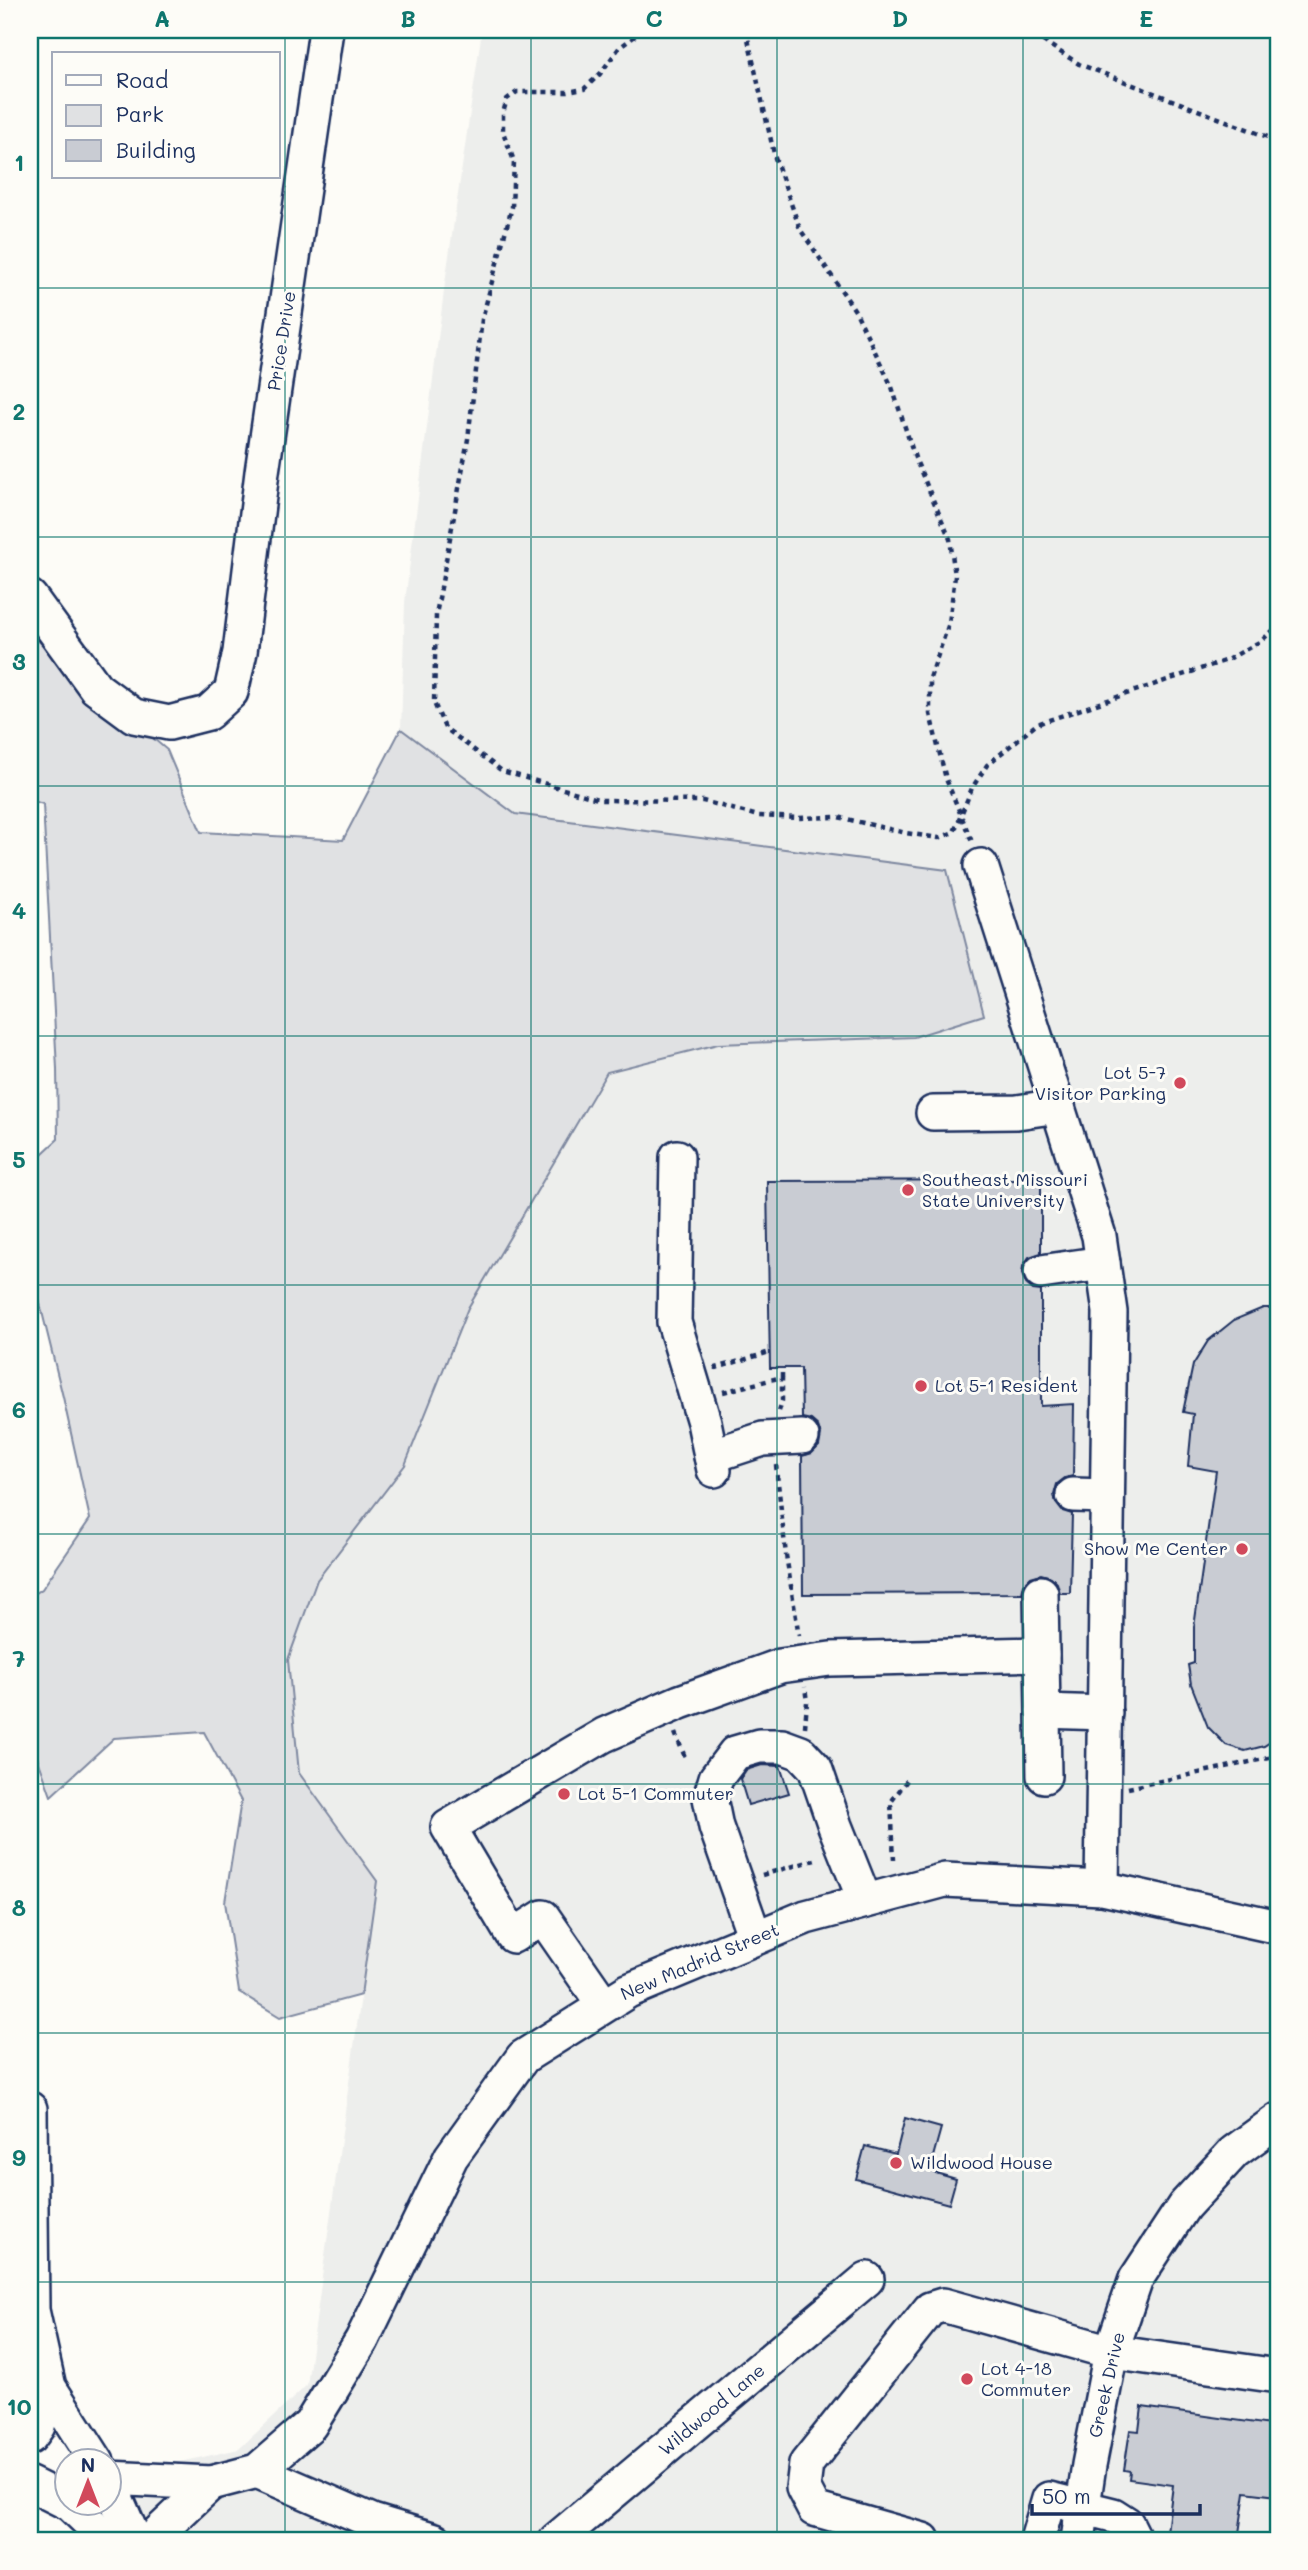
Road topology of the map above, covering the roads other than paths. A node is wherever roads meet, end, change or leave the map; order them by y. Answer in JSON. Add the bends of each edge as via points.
{"nodes":[{"id":1,"x":326,"y":30,"type":"edge"},
{"id":2,"x":30,"y":597,"type":"edge"},
{"id":3,"x":981,"y":866,"type":"road end"},
{"id":4,"x":1058,"y":1106,"type":"junction"},
{"id":5,"x":933,"y":1112,"type":"dead end"},
{"id":6,"x":677,"y":1157,"type":"dead end"},
{"id":7,"x":1103,"y":1263,"type":"junction"},
{"id":8,"x":1041,"y":1272,"type":"dead end"},
{"id":9,"x":789,"y":1438,"type":"road end"},
{"id":10,"x":1073,"y":1495,"type":"dead end"},
{"id":11,"x":1107,"y":1496,"type":"junction"},
{"id":12,"x":1041,"y":1593,"type":"dead end"},
{"id":13,"x":1042,"y":1654,"type":"junction"},
{"id":14,"x":1043,"y":1710,"type":"junction"},
{"id":15,"x":1105,"y":1713,"type":"junction"},
{"id":16,"x":1044,"y":1776,"type":"dead end"},
{"id":17,"x":1102,"y":1888,"type":"junction"},
{"id":18,"x":866,"y":1901,"type":"junction"},
{"id":19,"x":1278,"y":1927,"type":"edge"},
{"id":20,"x":755,"y":1938,"type":"junction"},
{"id":21,"x":604,"y":2005,"type":"junction"},
{"id":22,"x":30,"y":2109,"type":"edge"},
{"id":23,"x":1278,"y":2120,"type":"edge"},
{"id":24,"x":867,"y":2279,"type":"dead end"},
{"id":25,"x":1111,"y":2352,"type":"junction"},
{"id":26,"x":1271,"y":2375,"type":"dead end"},
{"id":27,"x":50,"y":2387,"type":"junction"},
{"id":28,"x":30,"y":2437,"type":"edge"},
{"id":29,"x":88,"y":2448,"type":"edge"},
{"id":30,"x":30,"y":2470,"type":"edge"},
{"id":31,"x":52,"y":2472,"type":"edge"},
{"id":32,"x":257,"y":2472,"type":"junction"},
{"id":33,"x":122,"y":2480,"type":"edge"},
{"id":34,"x":211,"y":2483,"type":"junction"},
{"id":35,"x":30,"y":2484,"type":"edge"},
{"id":36,"x":52,"y":2495,"type":"edge"},
{"id":37,"x":1083,"y":2507,"type":"junction"},
{"id":38,"x":122,"y":2511,"type":"edge"},
{"id":39,"x":84,"y":2518,"type":"edge"},
{"id":40,"x":108,"y":2540,"type":"edge"},
{"id":41,"x":131,"y":2540,"type":"edge"},
{"id":42,"x":155,"y":2540,"type":"edge"},
{"id":43,"x":435,"y":2540,"type":"edge"},
{"id":44,"x":556,"y":2540,"type":"edge"},
{"id":45,"x":923,"y":2540,"type":"edge"},
{"id":46,"x":1037,"y":2540,"type":"edge"},
{"id":47,"x":1079,"y":2540,"type":"edge"},
{"id":48,"x":1135,"y":2540,"type":"edge"}],
"edges":[{"from":1,"to":2,"type":"street","name":"Price Drive","via":[[231,692],[208,713],[169,723],[134,716],[96,688]]},
{"from":3,"to":4,"type":"street"},
{"from":4,"to":5,"type":"street","via":[[1017,1112]]},
{"from":4,"to":7,"type":"street","via":[[1099,1236]]},
{"from":6,"to":9,"type":"street","via":[[674,1322],[713,1463],[763,1439]]},
{"from":7,"to":8,"type":"street"},
{"from":7,"to":11,"type":"street","via":[[1110,1311]]},
{"from":10,"to":11,"type":"street"},
{"from":11,"to":15,"type":"street"},
{"from":12,"to":13,"type":"street"},
{"from":13,"to":14,"type":"street"},
{"from":13,"to":21,"type":"street","via":[[830,1659],[780,1666],[604,1735],[448,1827],[513,1936],[543,1917]]},
{"from":14,"to":15,"type":"street"},
{"from":14,"to":16,"type":"street"},
{"from":15,"to":17,"type":"street"},
{"from":17,"to":18,"type":"street","name":"New Madrid Street","via":[[945,1880]]},
{"from":17,"to":19,"type":"street","name":"New Madrid Street"},
{"from":18,"to":20,"type":"street","name":"New Madrid Street","via":[[806,1917]]},
{"from":18,"to":20,"type":"street","via":[[815,1768],[801,1753],[782,1746],[735,1753],[716,1778],[710,1798]]},
{"from":20,"to":21,"type":"street","name":"New Madrid Street"},
{"from":21,"to":32,"type":"street","name":"New Madrid Street","via":[[523,2057],[451,2157],[362,2340],[310,2425]]},
{"from":22,"to":27,"type":"street","via":[[32,2310]]},
{"from":23,"to":25,"type":"street","name":"Greek Drive","via":[[1234,2152],[1184,2206],[1136,2279]]},
{"from":24,"to":44,"type":"street","name":"Wildwood Lane"},
{"from":25,"to":26,"type":"street"},
{"from":25,"to":37,"type":"street","name":"Greek Drive"},
{"from":25,"to":45,"type":"street","via":[[943,2305],[930,2309],[806,2464],[803,2488],[814,2509]]},
{"from":27,"to":28,"type":"street"},
{"from":27,"to":29,"type":"street"},
{"from":30,"to":31,"type":"street"},
{"from":32,"to":34,"type":"street","name":"New Madrid Street"},
{"from":32,"to":43,"type":"street","via":[[372,2521]]},
{"from":33,"to":34,"type":"street","name":"New Madrid Street"},
{"from":34,"to":42,"type":"street"},
{"from":35,"to":36,"type":"street"},
{"from":37,"to":46,"type":"street","via":[[1049,2499]]},
{"from":37,"to":47,"type":"street","name":"Greek Drive"},
{"from":37,"to":48,"type":"street","via":[[1113,2515],[1127,2524]]},
{"from":38,"to":41,"type":"street"},
{"from":39,"to":40,"type":"street"}]}
